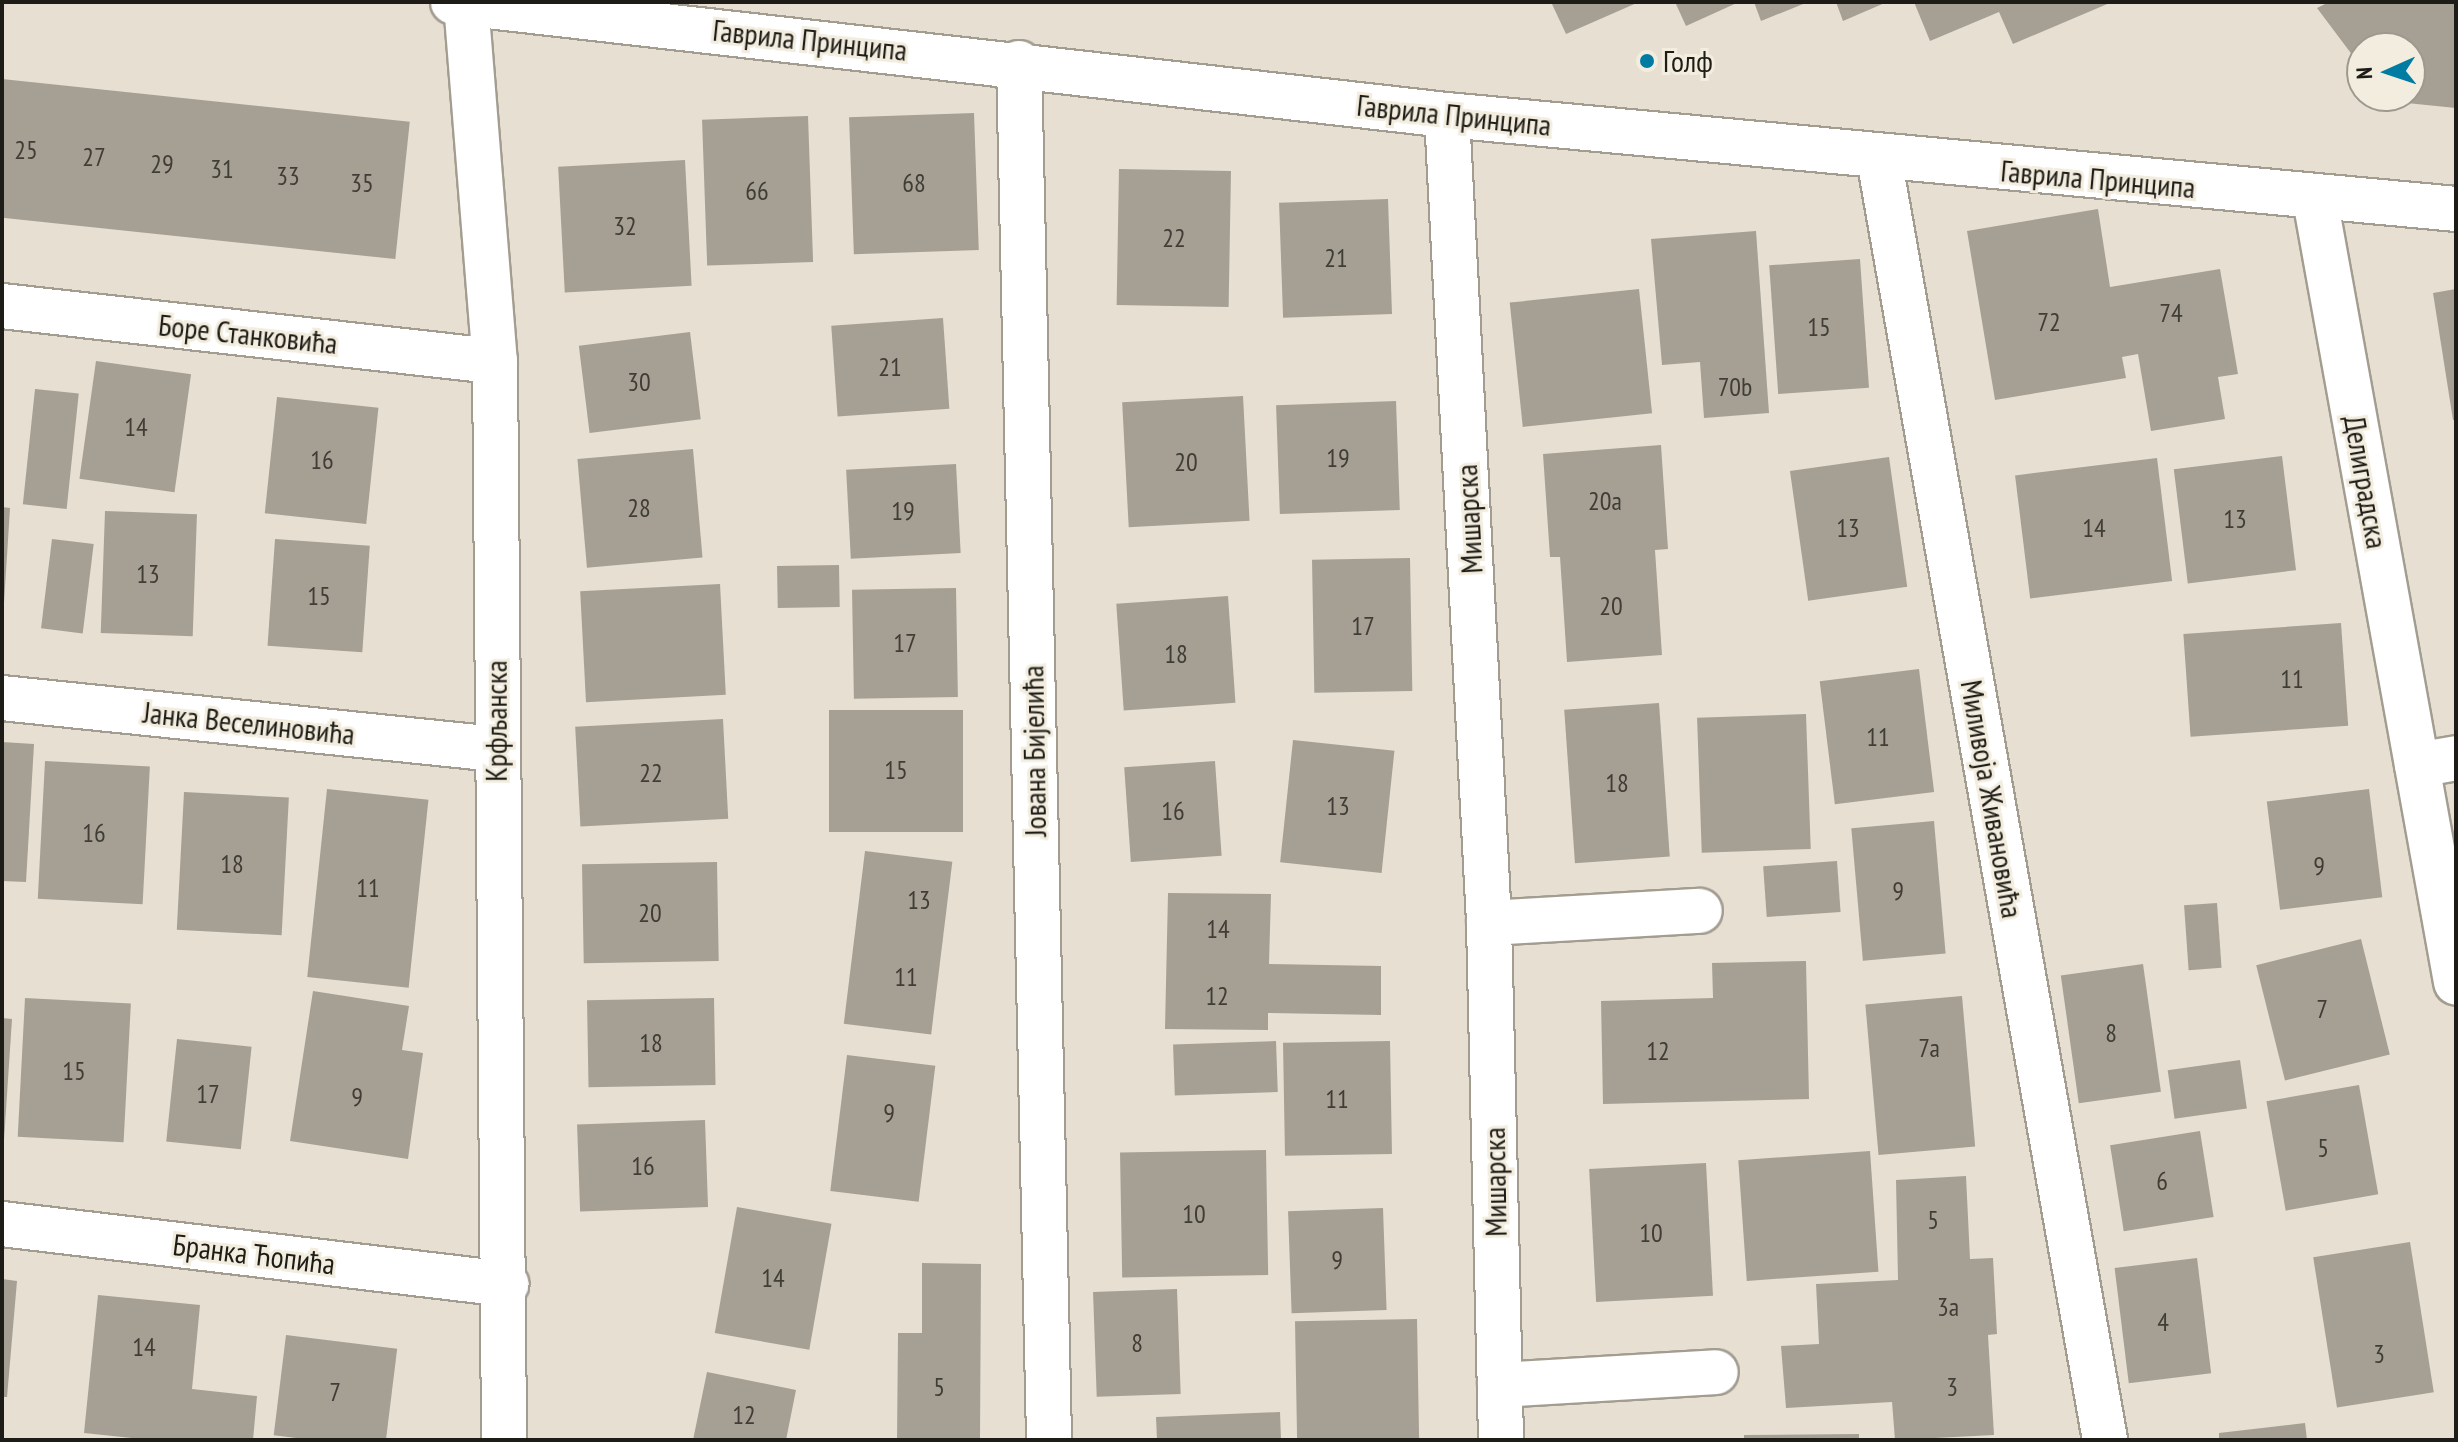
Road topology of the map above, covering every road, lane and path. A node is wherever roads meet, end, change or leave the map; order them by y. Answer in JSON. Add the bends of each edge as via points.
{"nodes":[{"id":1,"x":459,"y":3,"type":"edge"},
{"id":2,"x":1019,"y":63,"type":"junction"},
{"id":3,"x":1447,"y":115,"type":"junction"},
{"id":4,"x":1879,"y":158,"type":"junction"},
{"id":5,"x":2315,"y":199,"type":"junction"},
{"id":6,"x":2456,"y":209,"type":"edge"},
{"id":7,"x":2,"y":306,"type":"edge"},
{"id":8,"x":495,"y":361,"type":"junction"},
{"id":9,"x":2,"y":698,"type":"edge"},
{"id":10,"x":495,"y":749,"type":"junction"},
{"id":11,"x":2436,"y":762,"type":"edge"},
{"id":12,"x":1700,"y":911,"type":"dead end"},
{"id":13,"x":1489,"y":923,"type":"junction"},
{"id":14,"x":2456,"y":982,"type":"edge"},
{"id":15,"x":2,"y":1224,"type":"edge"},
{"id":16,"x":506,"y":1284,"type":"junction"},
{"id":17,"x":1716,"y":1372,"type":"dead end"},
{"id":18,"x":1500,"y":1385,"type":"junction"},
{"id":19,"x":504,"y":1440,"type":"edge"},
{"id":20,"x":1049,"y":1440,"type":"edge"},
{"id":21,"x":1501,"y":1440,"type":"edge"},
{"id":22,"x":2105,"y":1440,"type":"edge"}],
"edges":[{"from":1,"to":2,"type":"street","name":"Гаврила Принципа"},
{"from":1,"to":8,"type":"street","name":"Крфљанска"},
{"from":2,"to":3,"type":"street","name":"Гаврила Принципа"},
{"from":2,"to":20,"type":"street","name":"Јована Бијелића"},
{"from":3,"to":4,"type":"street","name":"Гаврила Принципа"},
{"from":3,"to":13,"type":"street","name":"Мишарска"},
{"from":4,"to":5,"type":"street","name":"Гаврила Принципа"},
{"from":4,"to":22,"type":"street","name":"Миливоја Живановића"},
{"from":5,"to":6,"type":"street","name":"Гаврила Принципа"},
{"from":5,"to":11,"type":"street","name":"Делиградска"},
{"from":7,"to":8,"type":"street","name":"Боре Станковића"},
{"from":8,"to":10,"type":"street","name":"Крфљанска"},
{"from":9,"to":10,"type":"street","name":"Јанка Веселиновића"},
{"from":10,"to":16,"type":"street","name":"Крфљанска"},
{"from":11,"to":14,"type":"street","name":"Делиградска"},
{"from":12,"to":13,"type":"street"},
{"from":13,"to":18,"type":"street","name":"Мишарска"},
{"from":15,"to":16,"type":"street","name":"Бранка Ћопића"},
{"from":16,"to":19,"type":"street","name":"Крфљанска"},
{"from":17,"to":18,"type":"street"},
{"from":18,"to":21,"type":"street","name":"Мишарска"}]}
